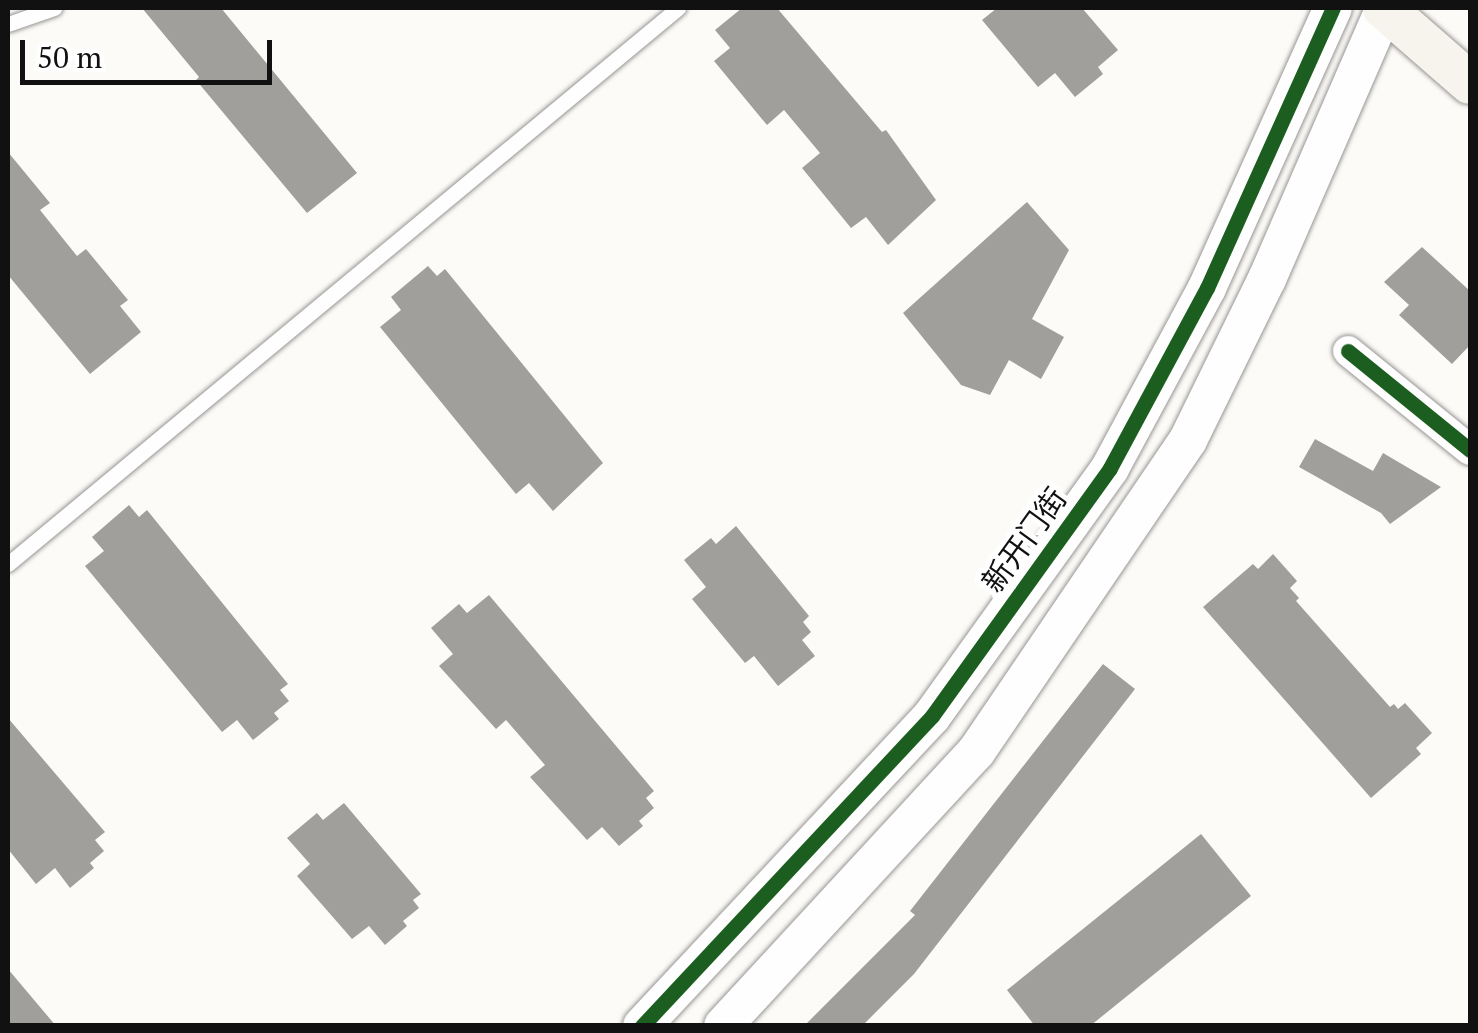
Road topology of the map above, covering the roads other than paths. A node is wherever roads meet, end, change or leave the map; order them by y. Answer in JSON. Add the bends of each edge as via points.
{"nodes":[{"id":1,"x":54,"y":8,"type":"edge"},
{"id":2,"x":678,"y":8,"type":"edge"},
{"id":3,"x":1333,"y":8,"type":"edge"},
{"id":4,"x":1385,"y":8,"type":"edge"},
{"id":5,"x":8,"y":24,"type":"edge"},
{"id":6,"x":1470,"y":83,"type":"edge"},
{"id":7,"x":1348,"y":351,"type":"dead end"},
{"id":8,"x":1470,"y":450,"type":"edge"},
{"id":9,"x":8,"y":564,"type":"edge"},
{"id":10,"x":642,"y":1026,"type":"edge"},
{"id":11,"x":723,"y":1026,"type":"edge"}],
"edges":[{"from":1,"to":5,"type":"lane"},
{"from":2,"to":9,"type":"lane"},
{"from":3,"to":10,"type":"street","name":"新开门街","via":[[1207,288],[1110,468],[932,716]]},
{"from":4,"to":6,"type":"main road"},
{"from":4,"to":11,"type":"street","via":[[1268,279],[1188,440],[976,752]]},
{"from":7,"to":8,"type":"street"}]}
